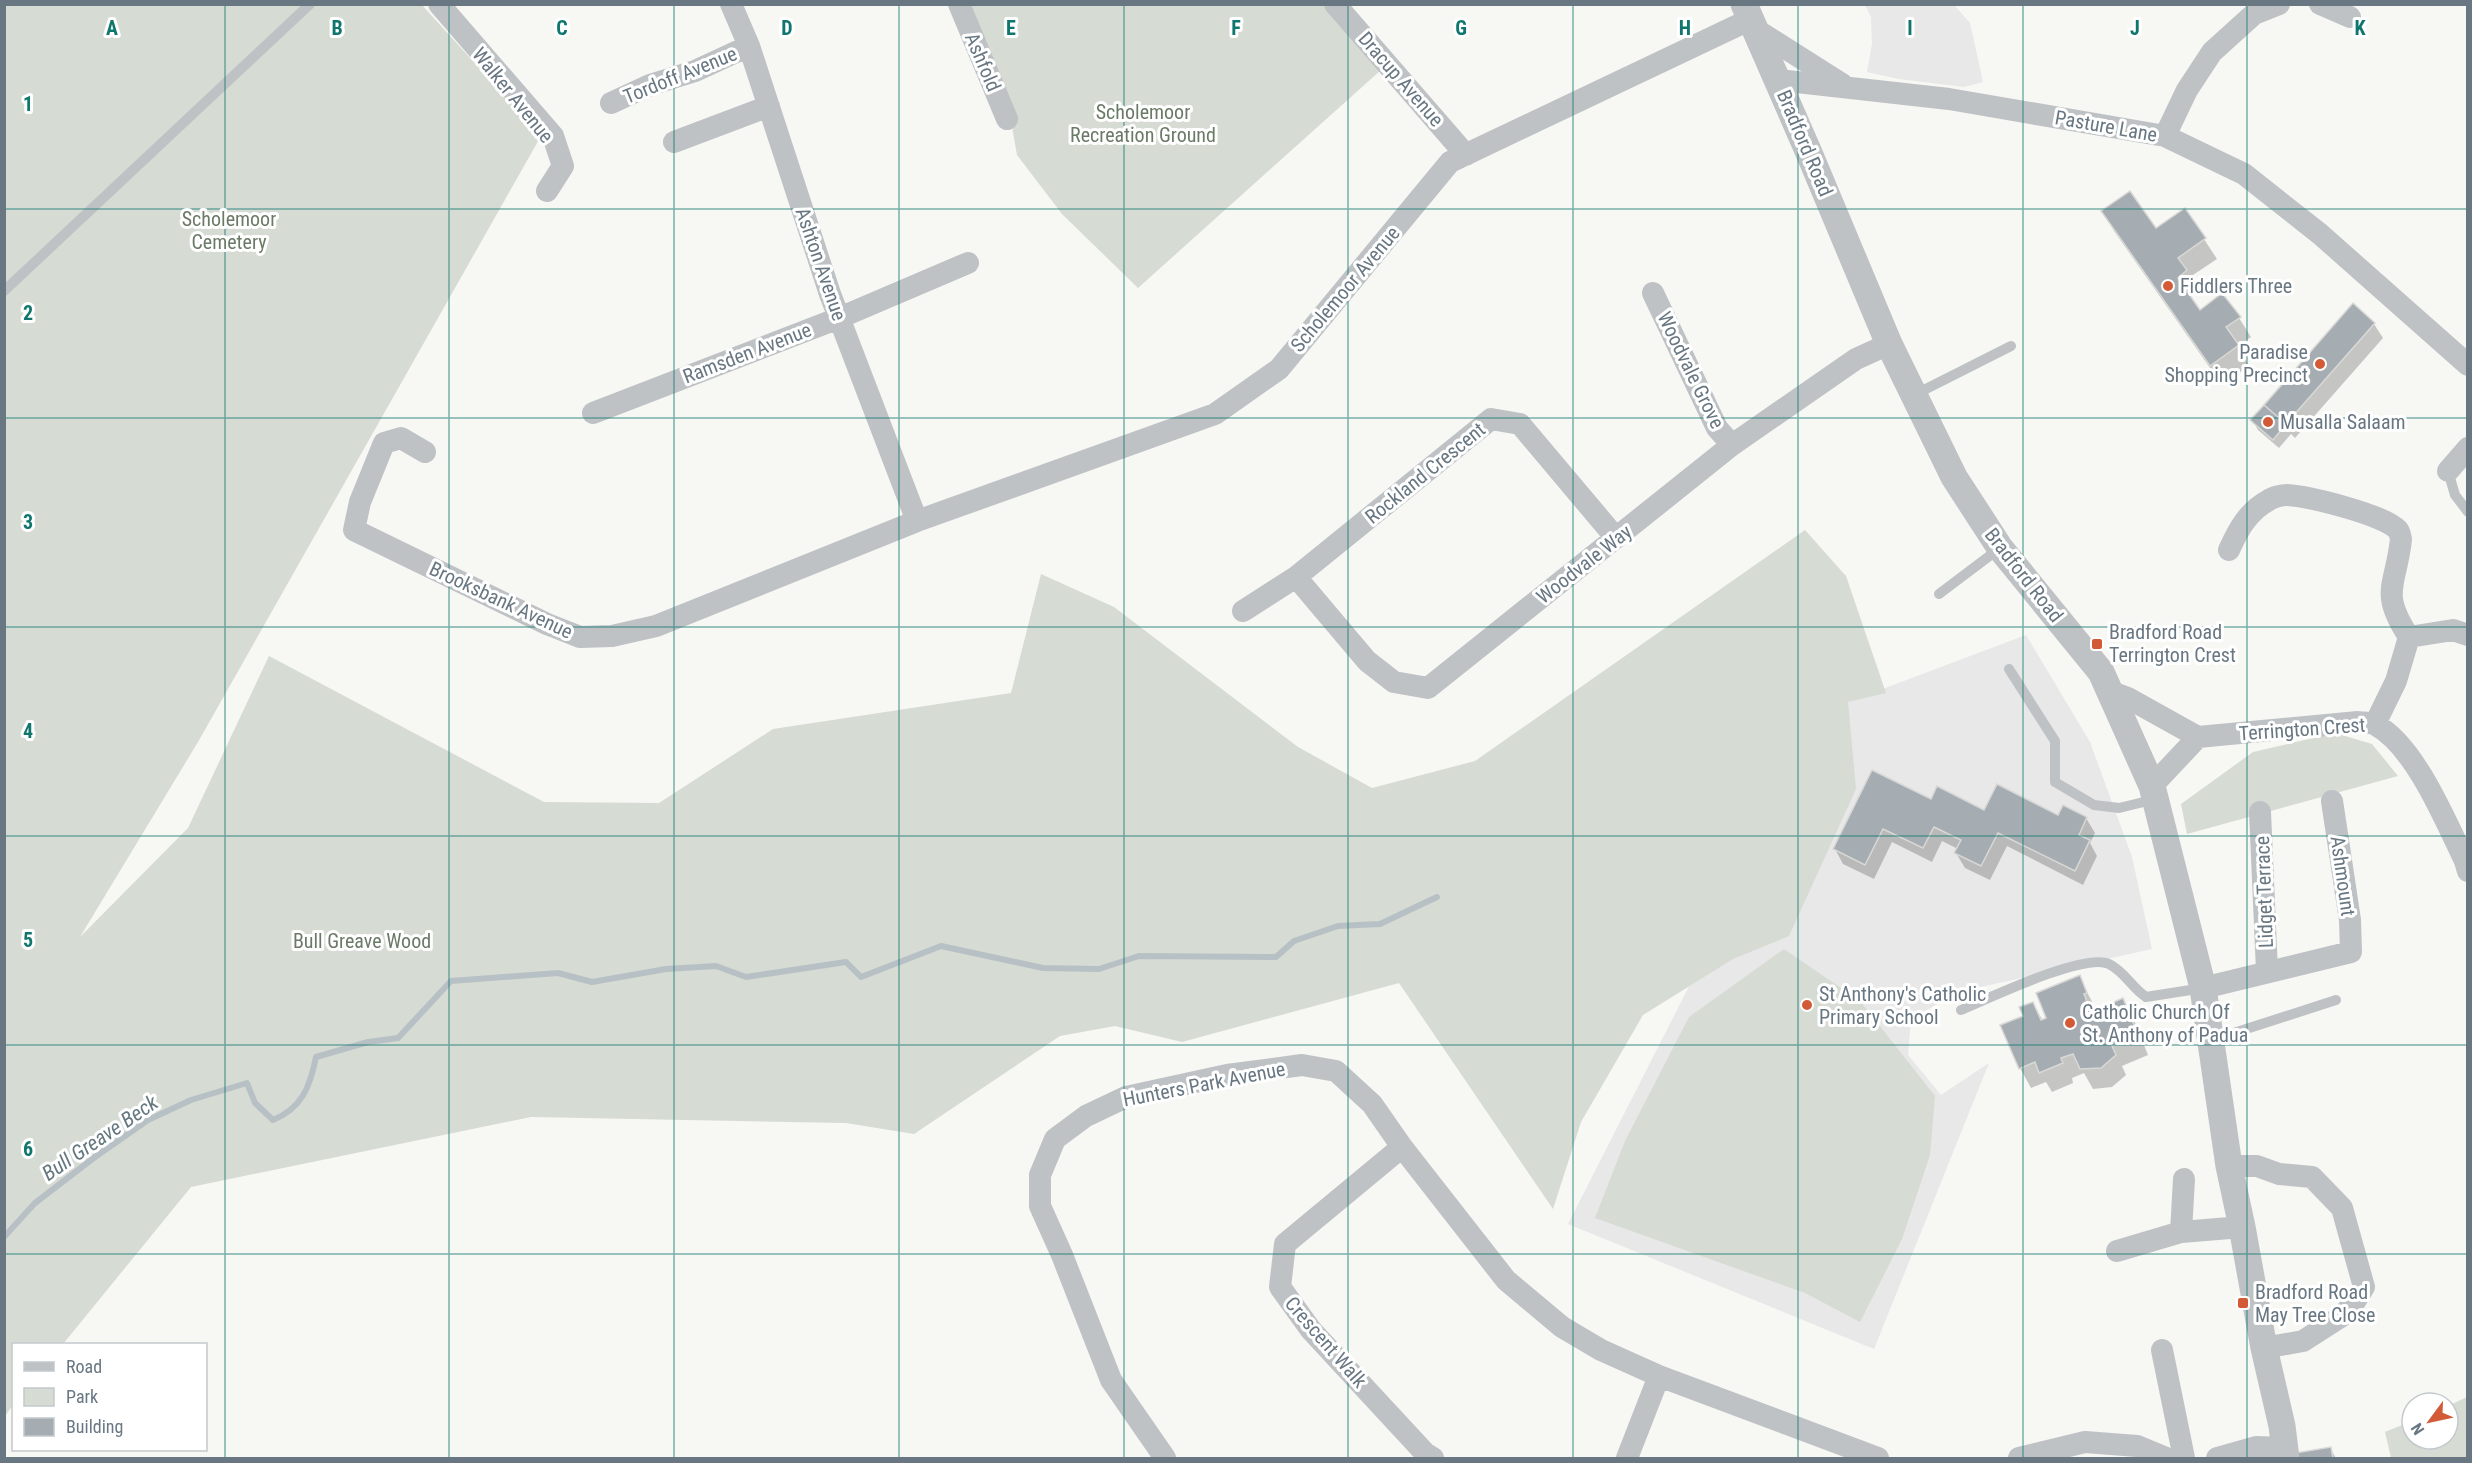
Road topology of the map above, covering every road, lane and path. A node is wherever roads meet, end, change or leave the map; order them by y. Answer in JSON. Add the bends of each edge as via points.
{"nodes":[{"id":1,"x":310,"y":4,"type":"edge"},
{"id":2,"x":439,"y":4,"type":"edge"},
{"id":3,"x":731,"y":4,"type":"edge"},
{"id":4,"x":958,"y":4,"type":"edge"},
{"id":5,"x":1335,"y":4,"type":"edge"},
{"id":6,"x":2279,"y":4,"type":"edge"},
{"id":7,"x":2320,"y":4,"type":"edge"},
{"id":8,"x":1750,"y":17,"type":"edge"},
{"id":9,"x":2350,"y":17,"type":"dead end"},
{"id":10,"x":749,"y":46,"type":"junction"},
{"id":11,"x":1778,"y":80,"type":"junction"},
{"id":12,"x":1847,"y":87,"type":"junction"},
{"id":13,"x":611,"y":103,"type":"dead end"},
{"id":14,"x":769,"y":106,"type":"junction"},
{"id":15,"x":1007,"y":119,"type":"dead end"},
{"id":16,"x":2165,"y":136,"type":"junction"},
{"id":17,"x":674,"y":142,"type":"dead end"},
{"id":18,"x":1466,"y":155,"type":"junction"},
{"id":19,"x":548,"y":191,"type":"dead end"},
{"id":20,"x":968,"y":263,"type":"dead end"},
{"id":21,"x":4,"y":291,"type":"edge"},
{"id":22,"x":1653,"y":293,"type":"dead end"},
{"id":23,"x":839,"y":318,"type":"junction"},
{"id":24,"x":1889,"y":344,"type":"junction"},
{"id":25,"x":2011,"y":346,"type":"dead end"},
{"id":26,"x":2468,"y":365,"type":"edge"},
{"id":27,"x":1914,"y":395,"type":"junction"},
{"id":28,"x":593,"y":413,"type":"dead end"},
{"id":29,"x":1732,"y":446,"type":"junction"},
{"id":30,"x":2468,"y":448,"type":"edge"},
{"id":31,"x":425,"y":452,"type":"dead end"},
{"id":32,"x":2448,"y":471,"type":"joint"},
{"id":33,"x":2468,"y":512,"type":"edge"},
{"id":34,"x":917,"y":521,"type":"junction"},
{"id":35,"x":1616,"y":538,"type":"junction"},
{"id":36,"x":2000,"y":548,"type":"junction"},
{"id":37,"x":2229,"y":550,"type":"dead end"},
{"id":38,"x":1296,"y":577,"type":"junction"},
{"id":39,"x":1939,"y":594,"type":"dead end"},
{"id":40,"x":1243,"y":611,"type":"dead end"},
{"id":41,"x":2468,"y":635,"type":"edge"},
{"id":42,"x":2409,"y":637,"type":"junction"},
{"id":43,"x":2009,"y":669,"type":"dead end"},
{"id":44,"x":2109,"y":691,"type":"junction"},
{"id":45,"x":2375,"y":724,"type":"junction"},
{"id":46,"x":2198,"y":738,"type":"junction"},
{"id":47,"x":2154,"y":792,"type":"junction"},
{"id":48,"x":2332,"y":801,"type":"dead end"},
{"id":49,"x":2260,"y":812,"type":"dead end"},
{"id":50,"x":2468,"y":871,"type":"edge"},
{"id":51,"x":2351,"y":952,"type":"joint"},
{"id":52,"x":2267,"y":972,"type":"junction"},
{"id":53,"x":2203,"y":988,"type":"junction"},
{"id":54,"x":2336,"y":1000,"type":"dead end"},
{"id":55,"x":1961,"y":1010,"type":"dead end"},
{"id":56,"x":2212,"y":1040,"type":"junction"},
{"id":57,"x":1402,"y":1148,"type":"junction"},
{"id":58,"x":2229,"y":1166,"type":"junction"},
{"id":59,"x":2184,"y":1179,"type":"dead end"},
{"id":60,"x":2242,"y":1227,"type":"junction"},
{"id":61,"x":2181,"y":1232,"type":"junction"},
{"id":62,"x":2117,"y":1251,"type":"dead end"},
{"id":63,"x":2264,"y":1348,"type":"junction"},
{"id":64,"x":2162,"y":1350,"type":"dead end"},
{"id":65,"x":1659,"y":1376,"type":"junction"},
{"id":66,"x":2285,"y":1453,"type":"edge"},
{"id":67,"x":1165,"y":1458,"type":"edge"},
{"id":68,"x":1433,"y":1458,"type":"edge"},
{"id":69,"x":1627,"y":1458,"type":"edge"},
{"id":70,"x":1878,"y":1458,"type":"edge"},
{"id":71,"x":2019,"y":1458,"type":"edge"},
{"id":72,"x":2166,"y":1458,"type":"edge"},
{"id":73,"x":2184,"y":1458,"type":"edge"},
{"id":74,"x":2217,"y":1458,"type":"edge"}],
"edges":[{"from":1,"to":21,"type":"lane"},
{"from":2,"to":19,"type":"street","name":"Walker Avenue","via":[[553,136],[563,166]]},
{"from":3,"to":10,"type":"street","name":"Ashton Avenue"},
{"from":4,"to":15,"type":"street","name":"Ashfold"},
{"from":5,"to":18,"type":"street","name":"Dracup Avenue"},
{"from":6,"to":16,"type":"street","via":[[2254,14],[2211,52]]},
{"from":7,"to":9,"type":"street"},
{"from":8,"to":11,"type":"street","name":"Bradford Road"},
{"from":8,"to":12,"type":"street","name":"Pasture Lane"},
{"from":8,"to":18,"type":"street","name":"Scholemoor Avenue"},
{"from":10,"to":13,"type":"street","name":"Tordoff Avenue"},
{"from":10,"to":14,"type":"street","name":"Ashton Avenue"},
{"from":11,"to":12,"type":"street","name":"Pasture Lane"},
{"from":11,"to":24,"type":"street","name":"Bradford Road"},
{"from":12,"to":16,"type":"street","name":"Pasture Lane","via":[[1949,99]]},
{"from":14,"to":17,"type":"street"},
{"from":14,"to":23,"type":"street","name":"Ashton Avenue"},
{"from":16,"to":26,"type":"street","name":"Pasture Lane","via":[[2244,174],[2320,234]]},
{"from":18,"to":34,"type":"street","name":"Scholemoor Avenue","via":[[1450,162],[1279,369],[1215,414]]},
{"from":20,"to":23,"type":"street","name":"Ramsden Avenue"},
{"from":22,"to":29,"type":"street","name":"Woodvale Grove","via":[[1717,428]]},
{"from":23,"to":28,"type":"street","name":"Ramsden Avenue"},
{"from":23,"to":34,"type":"street","name":"Ashton Avenue"},
{"from":24,"to":27,"type":"street","name":"Bradford Road"},
{"from":24,"to":29,"type":"street","name":"Woodvale Way","via":[[1856,359]]},
{"from":25,"to":27,"type":"lane"},
{"from":27,"to":36,"type":"street","name":"Bradford Road","via":[[1954,477]]},
{"from":29,"to":35,"type":"street","name":"Woodvale Way"},
{"from":30,"to":32,"type":"street"},
{"from":31,"to":34,"type":"street","name":"Brooksbank Avenue","via":[[401,438],[384,443],[360,502],[354,530],[580,637],[612,636],[656,626]]},
{"from":32,"to":33,"type":"lane","via":[[2455,495]]},
{"from":35,"to":38,"type":"street","name":"Woodvale Way","via":[[1428,688],[1394,682],[1367,661]]},
{"from":35,"to":38,"type":"street","name":"Rockland Crescent","via":[[1520,424],[1491,419]]},
{"from":36,"to":39,"type":"lane"},
{"from":36,"to":44,"type":"street","name":"Bradford Road","via":[[2101,672]]},
{"from":37,"to":42,"type":"street","via":[[2241,524],[2257,508],[2285,495],[2344,506],[2386,523],[2398,530],[2401,539],[2390,596],[2395,616]]},
{"from":38,"to":40,"type":"street","name":"Rockland Crescent"},
{"from":41,"to":42,"type":"street","via":[[2453,630]]},
{"from":42,"to":45,"type":"street","via":[[2396,681]]},
{"from":43,"to":47,"type":"lane","via":[[2055,741],[2055,782],[2094,806],[2119,808]]},
{"from":44,"to":46,"type":"street"},
{"from":44,"to":47,"type":"street","name":"Bradford Road"},
{"from":45,"to":46,"type":"street","name":"Terrington Crest","via":[[2358,722]]},
{"from":45,"to":50,"type":"street","name":"Terrington Crest","via":[[2422,775]]},
{"from":46,"to":47,"type":"street"},
{"from":47,"to":53,"type":"street","name":"Bradford Road"},
{"from":48,"to":51,"type":"street","name":"Ashmount","via":[[2350,920]]},
{"from":49,"to":52,"type":"street","name":"Lidget Terrace"},
{"from":51,"to":52,"type":"street","name":"Lidget Terrace"},
{"from":52,"to":53,"type":"street","name":"Lidget Terrace"},
{"from":53,"to":55,"type":"lane","via":[[2146,997],[2106,962],[2084,963]]},
{"from":53,"to":56,"type":"street","name":"Bradford Road"},
{"from":54,"to":56,"type":"lane"},
{"from":56,"to":58,"type":"street","name":"Bradford Road"},
{"from":57,"to":65,"type":"street","name":"Hunters Park Avenue","via":[[1506,1280],[1562,1328]]},
{"from":57,"to":67,"type":"street","name":"Hunters Park Avenue","via":[[1372,1104],[1336,1071],[1302,1065],[1227,1075],[1126,1097],[1086,1116],[1055,1139],[1040,1175],[1041,1206],[1111,1380]]},
{"from":57,"to":68,"type":"street","name":"Crescent Walk","via":[[1285,1244],[1280,1287],[1311,1330]]},
{"from":58,"to":60,"type":"street","name":"Bradford Road"},
{"from":58,"to":63,"type":"street","via":[[2257,1166],[2279,1174],[2312,1177],[2342,1208],[2364,1287],[2342,1316],[2303,1341]]},
{"from":59,"to":61,"type":"street"},
{"from":60,"to":61,"type":"street"},
{"from":60,"to":63,"type":"street","name":"Bradford Road"},
{"from":61,"to":62,"type":"street"},
{"from":63,"to":66,"type":"street","name":"Bradford Road"},
{"from":64,"to":73,"type":"street"},
{"from":65,"to":69,"type":"street"},
{"from":65,"to":70,"type":"street","name":"Hunters Park Avenue"},
{"from":66,"to":74,"type":"street","via":[[2256,1448]]},
{"from":71,"to":72,"type":"street","via":[[2085,1442],[2137,1446]]}]}
